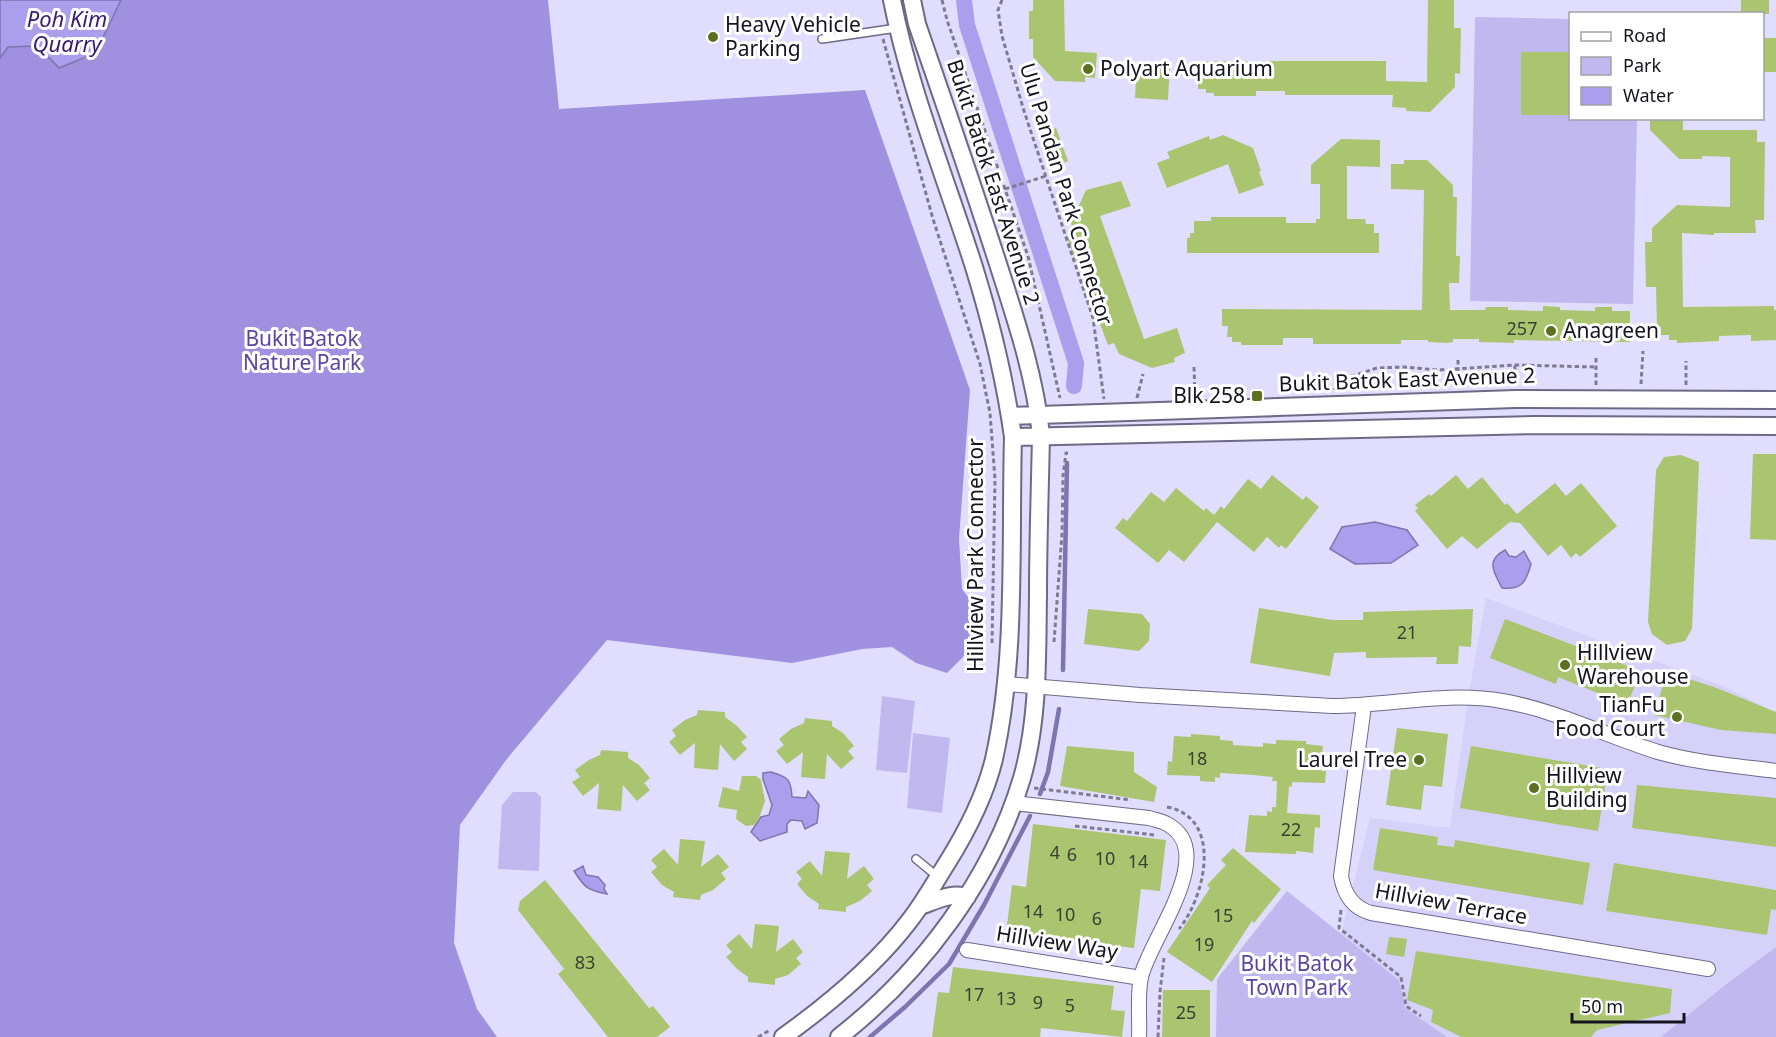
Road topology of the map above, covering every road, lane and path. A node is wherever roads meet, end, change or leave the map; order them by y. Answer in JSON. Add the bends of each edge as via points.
{"nodes":[{"id":1,"x":892,"y":0,"type":"edge"},
{"id":2,"x":912,"y":0,"type":"edge"},
{"id":3,"x":942,"y":0,"type":"edge"},
{"id":4,"x":1002,"y":0,"type":"edge"},
{"id":5,"x":889,"y":29,"type":"junction"},
{"id":6,"x":822,"y":39,"type":"dead end"},
{"id":7,"x":1046,"y":176,"type":"junction"},
{"id":8,"x":1005,"y":189,"type":"junction"},
{"id":9,"x":1643,"y":351,"type":"dead end"},
{"id":10,"x":1596,"y":357,"type":"dead end"},
{"id":11,"x":1458,"y":360,"type":"dead end"},
{"id":12,"x":1686,"y":361,"type":"dead end"},
{"id":13,"x":1515,"y":365,"type":"junction"},
{"id":14,"x":1194,"y":367,"type":"dead end"},
{"id":15,"x":1596,"y":367,"type":"junction"},
{"id":16,"x":1458,"y":369,"type":"junction"},
{"id":17,"x":1143,"y":374,"type":"dead end"},
{"id":18,"x":1458,"y":385,"type":"dead end"},
{"id":19,"x":1514,"y":385,"type":"dead end"},
{"id":20,"x":1596,"y":386,"type":"dead end"},
{"id":21,"x":1641,"y":386,"type":"dead end"},
{"id":22,"x":1686,"y":387,"type":"dead end"},
{"id":23,"x":1334,"y":389,"type":"dead end"},
{"id":24,"x":1137,"y":397,"type":"dead end"},
{"id":25,"x":1060,"y":398,"type":"dead end"},
{"id":26,"x":1104,"y":398,"type":"dead end"},
{"id":27,"x":1776,"y":400,"type":"edge"},
{"id":28,"x":1194,"y":410,"type":"junction"},
{"id":29,"x":1039,"y":414,"type":"junction"},
{"id":30,"x":1010,"y":416,"type":"junction"},
{"id":31,"x":1776,"y":426,"type":"edge"},
{"id":32,"x":1041,"y":435,"type":"junction"},
{"id":33,"x":1013,"y":437,"type":"junction"},
{"id":34,"x":1077,"y":452,"type":"dead end"},
{"id":35,"x":992,"y":648,"type":"dead end"},
{"id":36,"x":1054,"y":649,"type":"dead end"},
{"id":37,"x":1006,"y":684,"type":"junction"},
{"id":38,"x":1037,"y":688,"type":"junction"},
{"id":39,"x":1364,"y":706,"type":"junction"},
{"id":40,"x":1776,"y":771,"type":"edge"},
{"id":41,"x":1033,"y":788,"type":"dead end"},
{"id":42,"x":1140,"y":802,"type":"dead end"},
{"id":43,"x":1013,"y":803,"type":"junction"},
{"id":44,"x":1162,"y":806,"type":"dead end"},
{"id":45,"x":1071,"y":825,"type":"dead end"},
{"id":46,"x":1160,"y":836,"type":"dead end"},
{"id":47,"x":916,"y":859,"type":"dead end"},
{"id":48,"x":938,"y":877,"type":"junction"},
{"id":49,"x":1344,"y":889,"type":"junction"},
{"id":50,"x":967,"y":897,"type":"junction"},
{"id":51,"x":920,"y":906,"type":"junction"},
{"id":52,"x":1175,"y":934,"type":"dead end"},
{"id":53,"x":967,"y":950,"type":"dead end"},
{"id":54,"x":1166,"y":950,"type":"dead end"},
{"id":55,"x":1708,"y":969,"type":"dead end"},
{"id":56,"x":1141,"y":978,"type":"junction"},
{"id":57,"x":811,"y":1016,"type":"junction"},
{"id":58,"x":1421,"y":1016,"type":"dead end"},
{"id":59,"x":780,"y":1031,"type":"edge"},
{"id":60,"x":758,"y":1037,"type":"edge"},
{"id":61,"x":801,"y":1037,"type":"edge"},
{"id":62,"x":839,"y":1037,"type":"edge"},
{"id":63,"x":1139,"y":1037,"type":"edge"},
{"id":64,"x":1158,"y":1037,"type":"edge"}],
"edges":[{"from":1,"to":5,"type":"street"},
{"from":2,"to":29,"type":"street","name":"Bukit Batok East Avenue 2","via":[[1025,348]]},
{"from":3,"to":8,"type":"path"},
{"from":4,"to":7,"type":"path","name":"Ulu Pandan Park Connector","via":[[998,10],[1002,36]]},
{"from":5,"to":6,"type":"lane"},
{"from":5,"to":30,"type":"street","via":[[915,90],[975,270]]},
{"from":5,"to":35,"type":"path","name":"Hillview Park Connector","via":[[886,54],[980,364],[990,413],[995,479]]},
{"from":7,"to":8,"type":"path"},
{"from":7,"to":26,"type":"path","name":"Ulu Pandan Park Connector","via":[[1093,318]]},
{"from":8,"to":25,"type":"path","via":[[1028,256]]},
{"from":9,"to":21,"type":"path"},
{"from":10,"to":15,"type":"path"},
{"from":11,"to":16,"type":"path"},
{"from":12,"to":22,"type":"path"},
{"from":13,"to":15,"type":"path"},
{"from":13,"to":16,"type":"path"},
{"from":13,"to":19,"type":"path"},
{"from":14,"to":28,"type":"path"},
{"from":15,"to":20,"type":"path"},
{"from":16,"to":18,"type":"path"},
{"from":16,"to":23,"type":"path","via":[[1377,368],[1346,378]]},
{"from":17,"to":24,"type":"path"},
{"from":27,"to":28,"type":"street","name":"Bukit Batok East Avenue 2","via":[[1515,399]]},
{"from":28,"to":29,"type":"street","name":"Bukit Batok East Avenue 2"},
{"from":29,"to":30,"type":"street","name":"Bukit Batok East Avenue 2"},
{"from":29,"to":32,"type":"street","name":"Bukit Batok East Avenue 2"},
{"from":30,"to":33,"type":"street"},
{"from":31,"to":32,"type":"street","via":[[1534,425]]},
{"from":32,"to":33,"type":"street"},
{"from":32,"to":38,"type":"street","name":"Bukit Batok East Avenue 2"},
{"from":33,"to":37,"type":"street"},
{"from":34,"to":36,"type":"path","via":[[1066,453],[1064,464]]},
{"from":37,"to":38,"type":"street"},
{"from":37,"to":48,"type":"street","via":[[993,762],[963,837],[944,860]]},
{"from":38,"to":39,"type":"street"},
{"from":38,"to":43,"type":"street","name":"Bukit Batok East Avenue 2","via":[[1029,747]]},
{"from":39,"to":40,"type":"street","via":[[1456,697],[1501,700],[1548,712],[1657,752]]},
{"from":39,"to":49,"type":"street","name":"Hillview Terrace","via":[[1341,876]]},
{"from":41,"to":42,"type":"path"},
{"from":43,"to":50,"type":"street","name":"Bukit Batok East Avenue 2"},
{"from":43,"to":56,"type":"street","via":[[1149,818],[1177,832],[1185,847],[1182,888]]},
{"from":44,"to":52,"type":"path","via":[[1191,817],[1203,838],[1197,898]]},
{"from":45,"to":46,"type":"path"},
{"from":47,"to":48,"type":"lane"},
{"from":48,"to":51,"type":"street"},
{"from":49,"to":55,"type":"street","name":"Hillview Terrace","via":[[1356,906],[1371,913]]},
{"from":49,"to":58,"type":"path","via":[[1339,928],[1401,977],[1406,1006]]},
{"from":50,"to":51,"type":"street","via":[[948,896]]},
{"from":50,"to":62,"type":"street","name":"Bukit Batok East Avenue 2","via":[[894,990]]},
{"from":51,"to":57,"type":"street","via":[[871,964]]},
{"from":53,"to":56,"type":"street","name":"Hillview Way"},
{"from":54,"to":64,"type":"path"},
{"from":56,"to":63,"type":"street"},
{"from":57,"to":59,"type":"street"},
{"from":57,"to":61,"type":"street"},
{"from":59,"to":60,"type":"path"}]}
